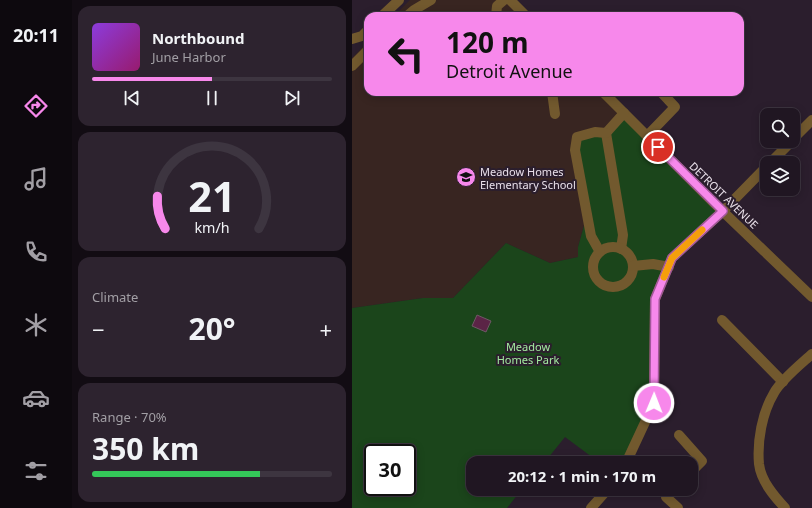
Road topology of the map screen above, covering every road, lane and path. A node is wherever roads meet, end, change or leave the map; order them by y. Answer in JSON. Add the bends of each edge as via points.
{"nodes":[{"id":1,"x":399,"y":0,"type":"edge"},
{"id":2,"x":431,"y":0,"type":"edge"},
{"id":3,"x":504,"y":0,"type":"edge"},
{"id":4,"x":510,"y":0,"type":"edge"},
{"id":5,"x":386,"y":12,"type":"edge"},
{"id":6,"x":412,"y":12,"type":"edge"},
{"id":7,"x":497,"y":12,"type":"edge"},
{"id":8,"x":522,"y":12,"type":"edge"},
{"id":9,"x":364,"y":34,"type":"edge"},
{"id":10,"x":352,"y":39,"type":"edge"},
{"id":11,"x":364,"y":54,"type":"edge"},
{"id":12,"x":352,"y":66,"type":"edge"},
{"id":13,"x":553,"y":96,"type":"edge"},
{"id":14,"x":607,"y":96,"type":"edge"},
{"id":15,"x":665,"y":96,"type":"edge"},
{"id":16,"x":624,"y":113,"type":"junction"},
{"id":17,"x":555,"y":114,"type":"dead end"},
{"id":18,"x":812,"y":120,"type":"edge"},
{"id":19,"x":800,"y":132,"type":"edge"},
{"id":20,"x":606,"y":133,"type":"junction"},
{"id":21,"x":647,"y":136,"type":"junction"},
{"id":22,"x":784,"y":148,"type":"edge"},
{"id":23,"x":777,"y":156,"type":"edge"},
{"id":24,"x":760,"y":173,"type":"edge"},
{"id":25,"x":723,"y":211,"type":"junction"},
{"id":26,"x":621,"y":249,"type":"junction"},
{"id":27,"x":600,"y":252,"type":"junction"},
{"id":28,"x":633,"y":266,"type":"junction"},
{"id":29,"x":668,"y":267,"type":"junction"},
{"id":30,"x":812,"y":296,"type":"edge"},
{"id":31,"x":722,"y":320,"type":"dead end"},
{"id":32,"x":812,"y":354,"type":"edge"},
{"id":33,"x":783,"y":382,"type":"junction"},
{"id":34,"x":679,"y":435,"type":"dead end"},
{"id":35,"x":629,"y":456,"type":"edge"},
{"id":36,"x":698,"y":456,"type":"edge"},
{"id":37,"x":698,"y":456,"type":"edge"},
{"id":38,"x":698,"y":465,"type":"edge"},
{"id":39,"x":602,"y":496,"type":"edge"},
{"id":40,"x":666,"y":496,"type":"edge"},
{"id":41,"x":591,"y":508,"type":"edge"},
{"id":42,"x":678,"y":508,"type":"edge"},
{"id":43,"x":785,"y":508,"type":"edge"}],
"edges":[{"from":1,"to":5,"type":"street"},
{"from":2,"to":6,"type":"street"},
{"from":3,"to":7,"type":"street","via":[[498,6]]},
{"from":4,"to":8,"type":"street"},
{"from":9,"to":10,"type":"street"},
{"from":11,"to":12,"type":"street"},
{"from":13,"to":17,"type":"street"},
{"from":14,"to":16,"type":"street","name":"DETROIT AVENUE"},
{"from":15,"to":21,"type":"street","via":[[675,107]]},
{"from":16,"to":20,"type":"street"},
{"from":16,"to":21,"type":"street","name":"DETROIT AVENUE"},
{"from":18,"to":19,"type":"street"},
{"from":20,"to":26,"type":"street","via":[[623,235]]},
{"from":20,"to":27,"type":"street","via":[[595,132],[577,137],[575,150],[591,236]]},
{"from":21,"to":25,"type":"street","name":"DETROIT AVENUE"},
{"from":22,"to":23,"type":"street"},
{"from":24,"to":25,"type":"street"},
{"from":25,"to":29,"type":"street","via":[[672,258]]},
{"from":25,"to":30,"type":"street","name":"DETROIT AVENUE"},
{"from":26,"to":27,"type":"street","via":[[610,247]]},
{"from":26,"to":28,"type":"street","via":[[630,256]]},
{"from":27,"to":28,"type":"street","via":[[593,268],[597,278],[606,285],[622,285],[630,277]]},
{"from":28,"to":29,"type":"street","via":[[653,264]]},
{"from":29,"to":35,"type":"street","via":[[655,299],[654,403]]},
{"from":31,"to":33,"type":"street"},
{"from":32,"to":33,"type":"street"},
{"from":33,"to":43,"type":"street","via":[[774,392],[763,418],[759,464],[773,495]]},
{"from":34,"to":37,"type":"street"},
{"from":36,"to":38,"type":"street","via":[[702,461]]},
{"from":39,"to":41,"type":"street"},
{"from":40,"to":42,"type":"street"}]}
